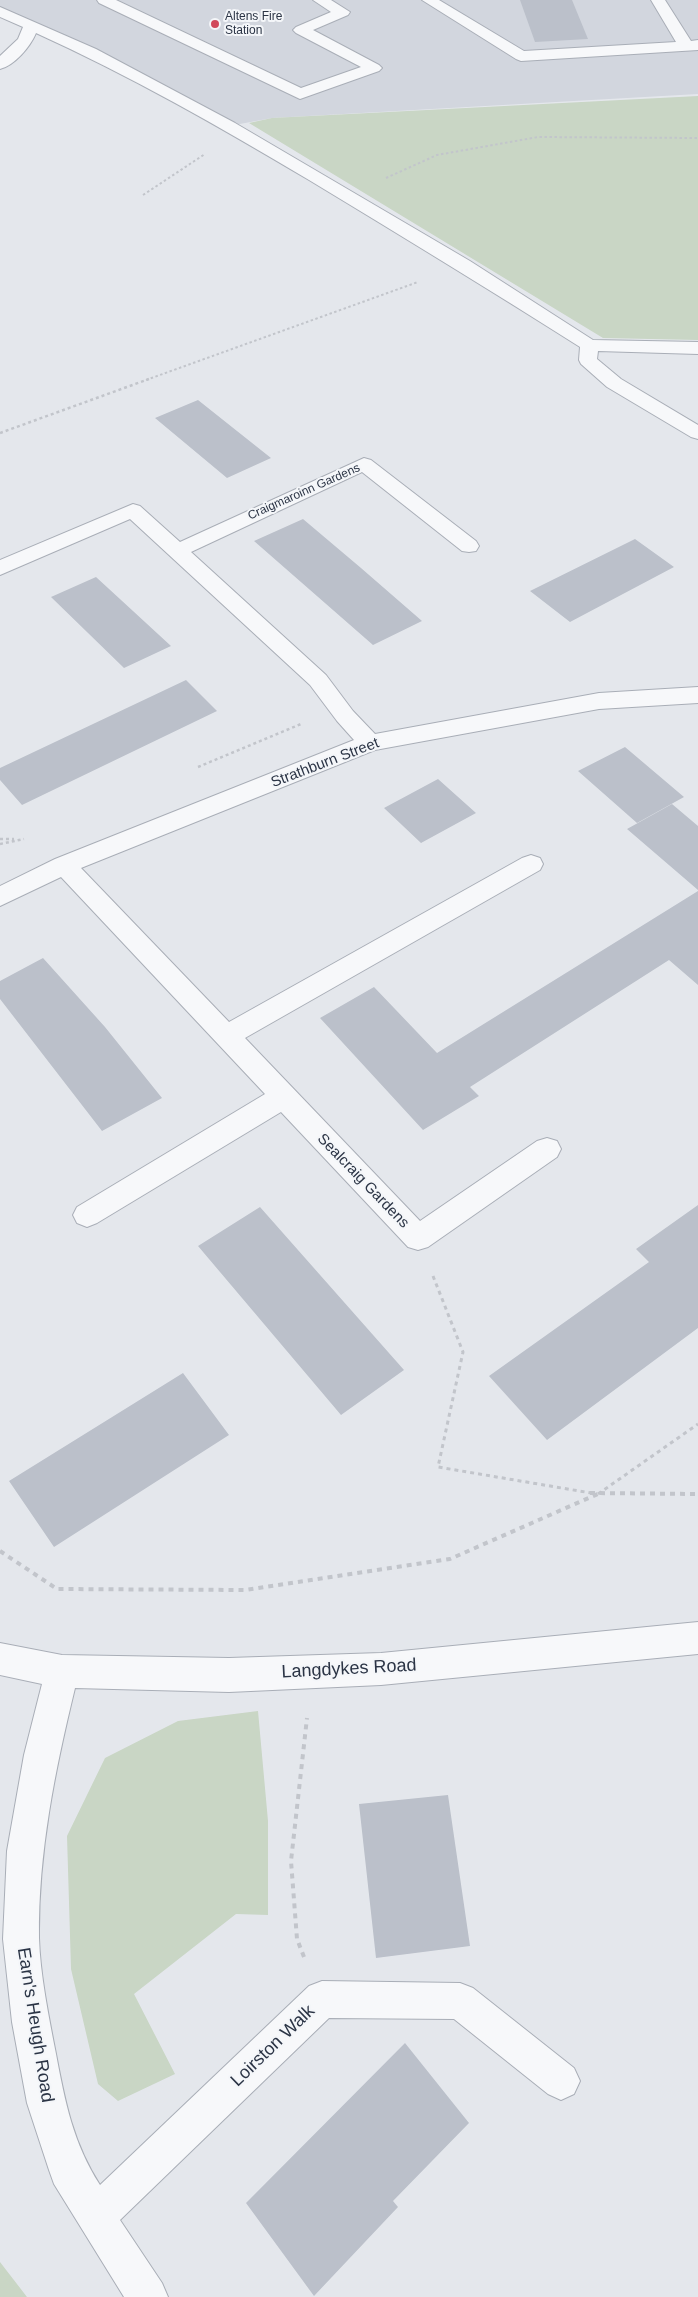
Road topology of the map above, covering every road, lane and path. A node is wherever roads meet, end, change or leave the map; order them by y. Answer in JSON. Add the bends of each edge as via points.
{"nodes":[{"id":1,"x":104,"y":0,"type":"edge"},
{"id":2,"x":320,"y":0,"type":"edge"},
{"id":3,"x":429,"y":0,"type":"edge"},
{"id":4,"x":658,"y":0,"type":"edge"},
{"id":5,"x":0,"y":11,"type":"edge"},
{"id":6,"x":31,"y":24,"type":"junction"},
{"id":7,"x":692,"y":46,"type":"edge"},
{"id":8,"x":0,"y":64,"type":"edge"},
{"id":9,"x":229,"y":126,"type":"junction"},
{"id":10,"x":698,"y":138,"type":"edge"},
{"id":11,"x":144,"y":195,"type":"dead end"},
{"id":12,"x":347,"y":196,"type":"junction"},
{"id":13,"x":464,"y":265,"type":"junction"},
{"id":14,"x":589,"y":344,"type":"junction"},
{"id":15,"x":698,"y":348,"type":"edge"},
{"id":16,"x":0,"y":433,"type":"edge"},
{"id":17,"x":698,"y":433,"type":"edge"},
{"id":18,"x":469,"y":546,"type":"dead end"},
{"id":19,"x":179,"y":550,"type":"junction"},
{"id":20,"x":0,"y":568,"type":"edge"},
{"id":21,"x":698,"y":695,"type":"edge"},
{"id":22,"x":370,"y":743,"type":"junction"},
{"id":23,"x":0,"y":839,"type":"edge"},
{"id":24,"x":24,"y":839,"type":"dead end"},
{"id":25,"x":531,"y":864,"type":"dead end"},
{"id":26,"x":64,"y":865,"type":"junction"},
{"id":27,"x":0,"y":897,"type":"edge"},
{"id":28,"x":226,"y":1036,"type":"junction"},
{"id":29,"x":283,"y":1098,"type":"junction"},
{"id":30,"x":547,"y":1149,"type":"dead end"},
{"id":31,"x":87,"y":1215,"type":"dead end"},
{"id":32,"x":418,"y":1238,"type":"junction"},
{"id":33,"x":698,"y":1424,"type":"edge"},
{"id":34,"x":598,"y":1494,"type":"junction"},
{"id":35,"x":698,"y":1494,"type":"edge"},
{"id":36,"x":0,"y":1552,"type":"edge"},
{"id":37,"x":698,"y":1638,"type":"edge"},
{"id":38,"x":0,"y":1659,"type":"edge"},
{"id":39,"x":62,"y":1670,"type":"junction"},
{"id":40,"x":312,"y":1671,"type":"junction"},
{"id":41,"x":322,"y":1999,"type":"junction"},
{"id":42,"x":561,"y":2081,"type":"dead end"},
{"id":43,"x":96,"y":2216,"type":"junction"},
{"id":44,"x":148,"y":2297,"type":"edge"}],
"edges":[{"from":1,"to":2,"type":"street","via":[[300,94],[374,68],[301,30],[343,12]]},
{"from":3,"to":7,"type":"street","via":[[521,56]]},
{"from":4,"to":7,"type":"street"},
{"from":5,"to":6,"type":"street"},
{"from":6,"to":8,"type":"street","via":[[26,40]]},
{"from":6,"to":9,"type":"street","via":[[165,90]]},
{"from":9,"to":11,"type":"path","via":[[218,145]]},
{"from":9,"to":12,"type":"street"},
{"from":10,"to":12,"type":"path","via":[[538,136],[437,155]]},
{"from":12,"to":13,"type":"street"},
{"from":13,"to":14,"type":"street"},
{"from":13,"to":16,"type":"path"},
{"from":14,"to":15,"type":"street"},
{"from":14,"to":17,"type":"street","via":[[588,360],[614,383]]},
{"from":18,"to":19,"type":"street","name":"Craigmaroinn Gardens","via":[[364,464]]},
{"from":19,"to":20,"type":"street","via":[[133,510]]},
{"from":19,"to":22,"type":"street","via":[[318,680]]},
{"from":21,"to":22,"type":"street","name":"Strathburn Street","via":[[599,701]]},
{"from":22,"to":26,"type":"street","name":"Strathburn Street"},
{"from":23,"to":24,"type":"path"},
{"from":25,"to":28,"type":"street"},
{"from":26,"to":27,"type":"street","name":"Strathburn Street"},
{"from":26,"to":28,"type":"street","name":"Sealcraig Gardens"},
{"from":28,"to":29,"type":"street","name":"Sealcraig Gardens"},
{"from":29,"to":31,"type":"street"},
{"from":29,"to":32,"type":"street","name":"Sealcraig Gardens"},
{"from":30,"to":32,"type":"street","name":"Sealcraig Gardens"},
{"from":32,"to":34,"type":"path","via":[[463,1352],[438,1467]]},
{"from":33,"to":34,"type":"path"},
{"from":34,"to":35,"type":"path"},
{"from":34,"to":36,"type":"path","via":[[450,1559],[245,1590],[57,1589]]},
{"from":37,"to":40,"type":"street","name":"Langdykes Road","via":[[381,1669]]},
{"from":38,"to":39,"type":"street","name":"Langdykes Road"},
{"from":39,"to":40,"type":"street","name":"Langdykes Road","via":[[228,1675]]},
{"from":39,"to":43,"type":"street","name":"Earn's Heugh Road","via":[[41,1755],[25,1851],[21,1939],[31,2022],[46,2103],[68,2170]]},
{"from":40,"to":41,"type":"path","via":[[291,1861],[297,1939]]},
{"from":41,"to":42,"type":"street","name":"Loirston Walk","via":[[460,2001]]},
{"from":41,"to":43,"type":"street","name":"Loirston Walk"},
{"from":43,"to":44,"type":"street","name":"Earn's Heugh Road"}]}
